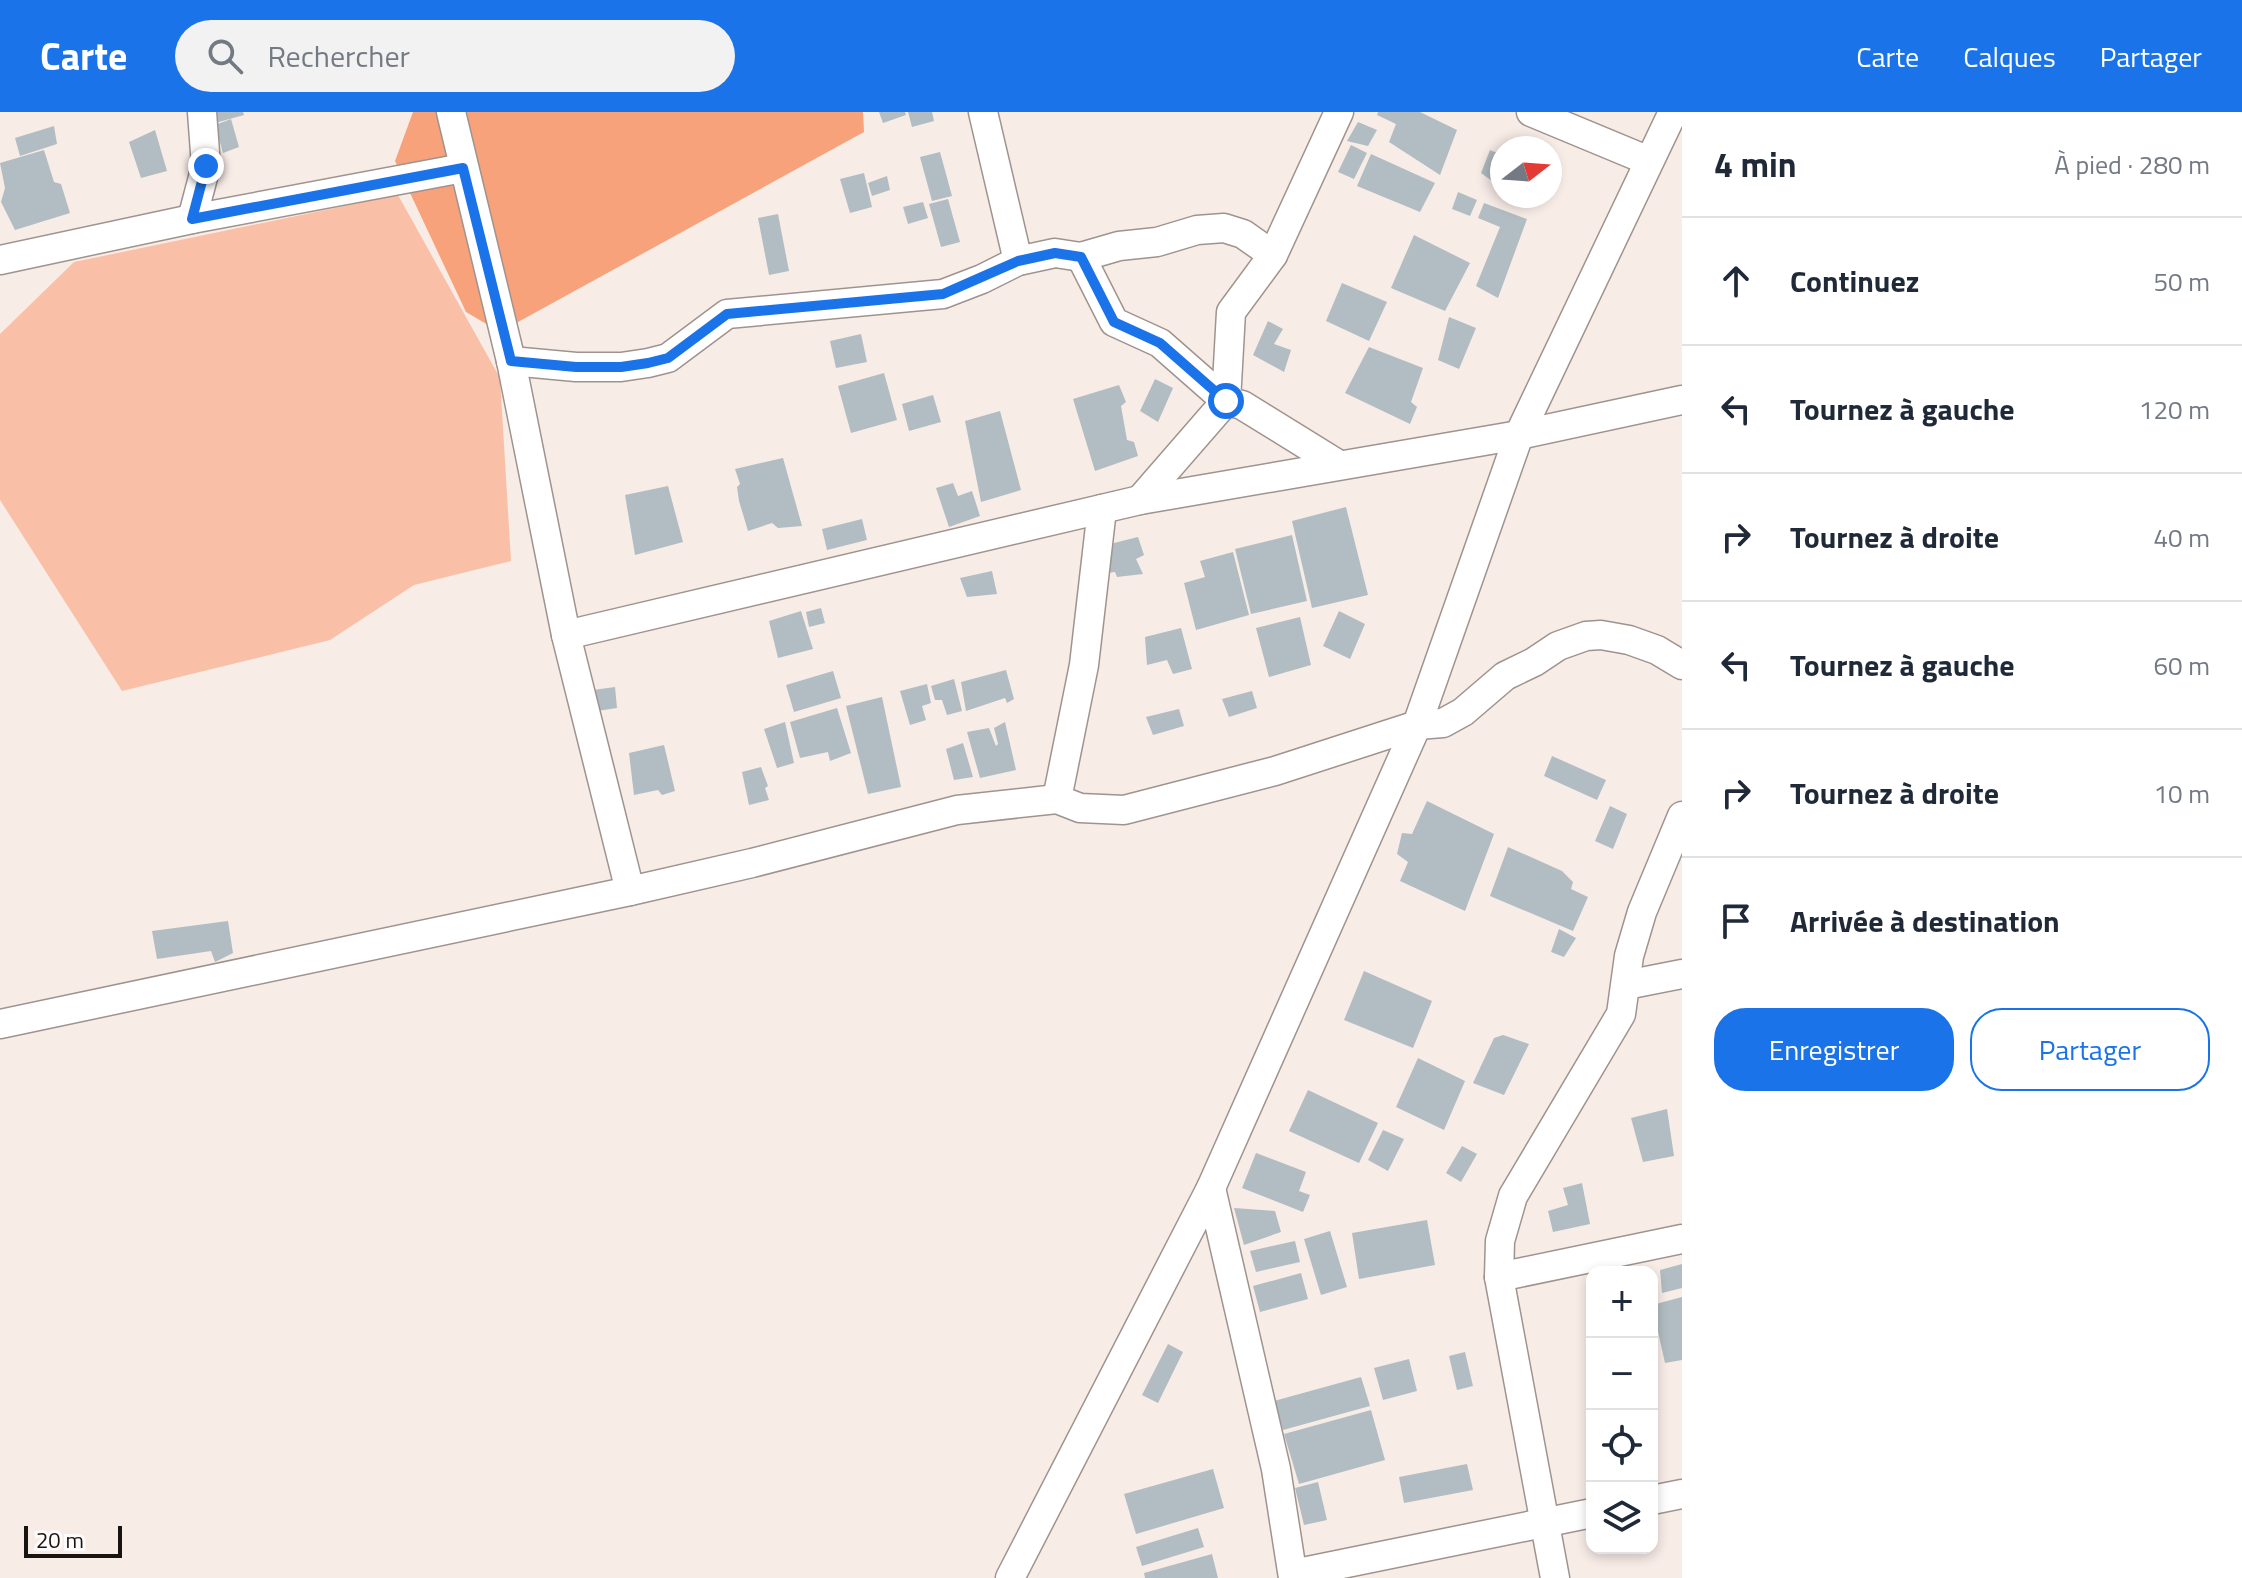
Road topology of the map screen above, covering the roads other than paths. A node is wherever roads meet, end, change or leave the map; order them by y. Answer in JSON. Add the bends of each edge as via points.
{"nodes":[{"id":1,"x":202,"y":112,"type":"edge"},
{"id":2,"x":451,"y":112,"type":"edge"},
{"id":3,"x":983,"y":112,"type":"edge"},
{"id":4,"x":1339,"y":112,"type":"edge"},
{"id":5,"x":1531,"y":112,"type":"edge"},
{"id":6,"x":1673,"y":112,"type":"edge"},
{"id":7,"x":1649,"y":161,"type":"junction"},
{"id":8,"x":463,"y":168,"type":"junction"},
{"id":9,"x":192,"y":219,"type":"junction"},
{"id":10,"x":1273,"y":255,"type":"junction"},
{"id":11,"x":1081,"y":257,"type":"junction"},
{"id":12,"x":0,"y":260,"type":"edge"},
{"id":13,"x":1018,"y":261,"type":"junction"},
{"id":14,"x":511,"y":361,"type":"junction"},
{"id":15,"x":1682,"y":400,"type":"edge"},
{"id":16,"x":1226,"y":401,"type":"junction"},
{"id":17,"x":1519,"y":435,"type":"junction"},
{"id":18,"x":1339,"y":465,"type":"junction"},
{"id":19,"x":1140,"y":500,"type":"junction"},
{"id":20,"x":1102,"y":509,"type":"junction"},
{"id":21,"x":566,"y":635,"type":"junction"},
{"id":22,"x":1682,"y":665,"type":"edge"},
{"id":23,"x":1417,"y":725,"type":"junction"},
{"id":24,"x":1057,"y":799,"type":"junction"},
{"id":25,"x":1682,"y":816,"type":"edge"},
{"id":26,"x":630,"y":891,"type":"junction"},
{"id":27,"x":1682,"y":974,"type":"edge"},
{"id":28,"x":1626,"y":985,"type":"junction"},
{"id":29,"x":0,"y":1024,"type":"edge"},
{"id":30,"x":1211,"y":1188,"type":"junction"},
{"id":31,"x":1682,"y":1239,"type":"edge"},
{"id":32,"x":1499,"y":1277,"type":"junction"},
{"id":33,"x":1682,"y":1494,"type":"edge"},
{"id":34,"x":1658,"y":1499,"type":"edge"},
{"id":35,"x":1586,"y":1514,"type":"edge"},
{"id":36,"x":1544,"y":1523,"type":"junction"},
{"id":37,"x":1293,"y":1576,"type":"edge"},
{"id":38,"x":1010,"y":1578,"type":"edge"},
{"id":39,"x":1555,"y":1578,"type":"edge"}],
"edges":[{"from":1,"to":9,"type":"street","via":[[206,166]]},
{"from":2,"to":8,"type":"street"},
{"from":3,"to":13,"type":"street"},
{"from":4,"to":10,"type":"street"},
{"from":5,"to":7,"type":"street"},
{"from":6,"to":7,"type":"street"},
{"from":7,"to":17,"type":"street"},
{"from":8,"to":9,"type":"street"},
{"from":8,"to":14,"type":"street"},
{"from":9,"to":12,"type":"street"},
{"from":10,"to":11,"type":"street","via":[[1224,228]]},
{"from":10,"to":16,"type":"street","via":[[1231,312]]},
{"from":11,"to":13,"type":"street","via":[[1055,253]]},
{"from":11,"to":16,"type":"street","via":[[1114,322],[1160,343]]},
{"from":13,"to":14,"type":"street","via":[[943,294],[727,314],[668,358],[648,363],[576,367]]},
{"from":14,"to":21,"type":"street"},
{"from":15,"to":17,"type":"street"},
{"from":16,"to":18,"type":"street","via":[[1242,405]]},
{"from":16,"to":19,"type":"street"},
{"from":17,"to":18,"type":"street"},
{"from":17,"to":23,"type":"street"},
{"from":18,"to":19,"type":"street"},
{"from":19,"to":20,"type":"street"},
{"from":20,"to":21,"type":"street"},
{"from":20,"to":24,"type":"street","via":[[1084,665]]},
{"from":21,"to":26,"type":"street"},
{"from":22,"to":23,"type":"street","via":[[1629,640],[1586,636],[1505,676],[1452,719]]},
{"from":23,"to":24,"type":"street","via":[[1275,771],[1124,810],[1080,808]]},
{"from":23,"to":30,"type":"street"},
{"from":24,"to":26,"type":"street","via":[[957,810]]},
{"from":25,"to":28,"type":"street","via":[[1642,912]]},
{"from":26,"to":29,"type":"street"},
{"from":27,"to":28,"type":"street"},
{"from":28,"to":32,"type":"street","via":[[1621,1014],[1513,1196],[1500,1241]]},
{"from":30,"to":37,"type":"street","via":[[1276,1469]]},
{"from":30,"to":38,"type":"street"},
{"from":31,"to":32,"type":"street"},
{"from":32,"to":36,"type":"street"},
{"from":33,"to":34,"type":"street"},
{"from":35,"to":36,"type":"street"},
{"from":36,"to":37,"type":"street"},
{"from":36,"to":39,"type":"street"}]}
